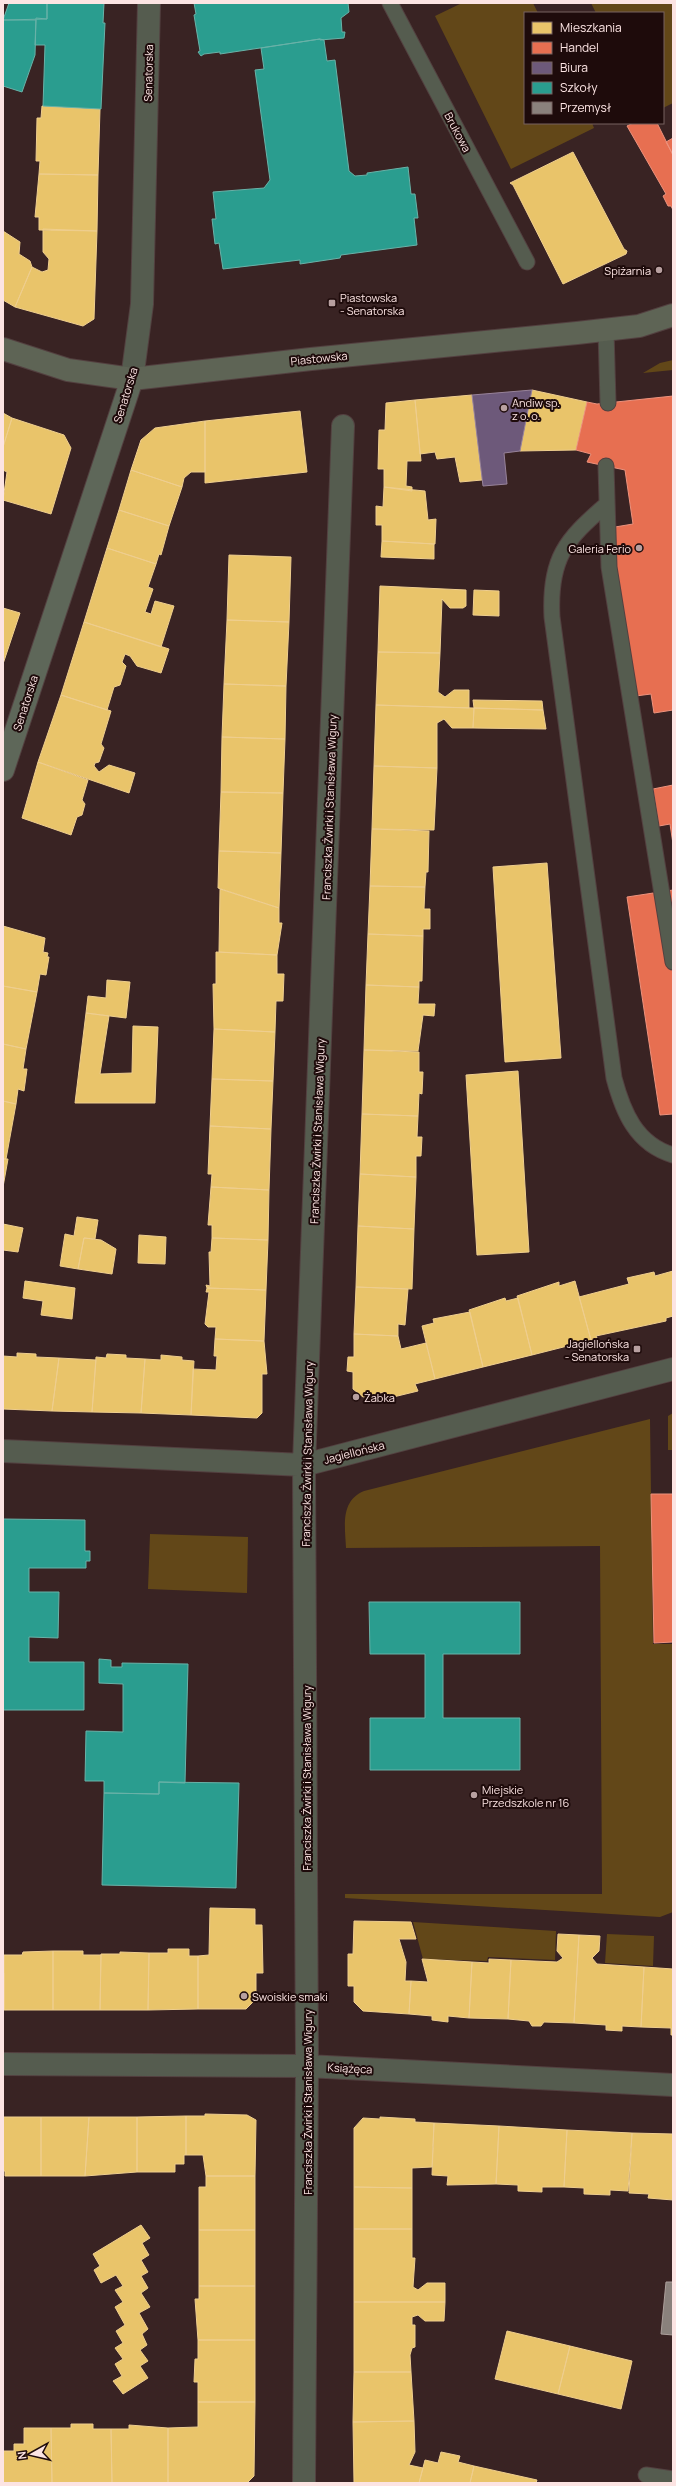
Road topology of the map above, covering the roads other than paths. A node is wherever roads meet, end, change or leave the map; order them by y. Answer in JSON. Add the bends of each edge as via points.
{"nodes":[{"id":1,"x":149,"y":3,"type":"edge"},
{"id":2,"x":390,"y":3,"type":"edge"},
{"id":3,"x":527,"y":262,"type":"dead end"},
{"id":4,"x":673,"y":315,"type":"edge"},
{"id":5,"x":639,"y":326,"type":"junction"},
{"id":6,"x":673,"y":329,"type":"edge"},
{"id":7,"x":606,"y":330,"type":"junction"},
{"id":8,"x":3,"y":349,"type":"edge"},
{"id":9,"x":132,"y":380,"type":"junction"},
{"id":10,"x":608,"y":403,"type":"dead end"},
{"id":11,"x":343,"y":426,"type":"dead end"},
{"id":12,"x":606,"y":466,"type":"dead end"},
{"id":13,"x":607,"y":504,"type":"junction"},
{"id":14,"x":3,"y":770,"type":"edge"},
{"id":15,"x":673,"y":962,"type":"edge"},
{"id":16,"x":673,"y":1155,"type":"edge"},
{"id":17,"x":673,"y":1369,"type":"edge"},
{"id":18,"x":3,"y":1451,"type":"edge"},
{"id":19,"x":304,"y":1465,"type":"junction"},
{"id":20,"x":3,"y":2064,"type":"edge"},
{"id":21,"x":307,"y":2066,"type":"junction"},
{"id":22,"x":673,"y":2085,"type":"edge"},
{"id":23,"x":646,"y":2475,"type":"dead end"},
{"id":24,"x":673,"y":2479,"type":"edge"},
{"id":25,"x":304,"y":2483,"type":"edge"}],
"edges":[{"from":1,"to":9,"type":"street","name":"Senatorska","via":[[142,304]]},
{"from":2,"to":3,"type":"lane","name":"Brukowa"},
{"from":4,"to":5,"type":"main road","name":"Piastowska"},
{"from":5,"to":6,"type":"main road","name":"Piastowska"},
{"from":5,"to":7,"type":"main road","name":"Piastowska"},
{"from":7,"to":9,"type":"main road","name":"Piastowska","via":[[310,359]]},
{"from":7,"to":10,"type":"lane"},
{"from":8,"to":9,"type":"main road","name":"Piastowska","via":[[68,370]]},
{"from":9,"to":14,"type":"street","name":"Senatorska"},
{"from":11,"to":19,"type":"street","name":"Franciszka Żwirki i Stanisława Wigury"},
{"from":12,"to":13,"type":"lane"},
{"from":13,"to":15,"type":"lane","via":[[609,567]]},
{"from":13,"to":16,"type":"lane","via":[[577,530],[560,558],[551,594],[552,617],[614,1078],[621,1104],[633,1128],[649,1144]]},
{"from":17,"to":19,"type":"street","name":"Jagiellońska"},
{"from":18,"to":19,"type":"street","name":"Jagiellońska"},
{"from":19,"to":21,"type":"street","name":"Franciszka Żwirki i Stanisława Wigury"},
{"from":20,"to":21,"type":"street","name":"Książęca"},
{"from":21,"to":22,"type":"street","name":"Książęca"},
{"from":21,"to":25,"type":"street","name":"Franciszka Żwirki i Stanisława Wigury"},
{"from":23,"to":24,"type":"lane"}]}
